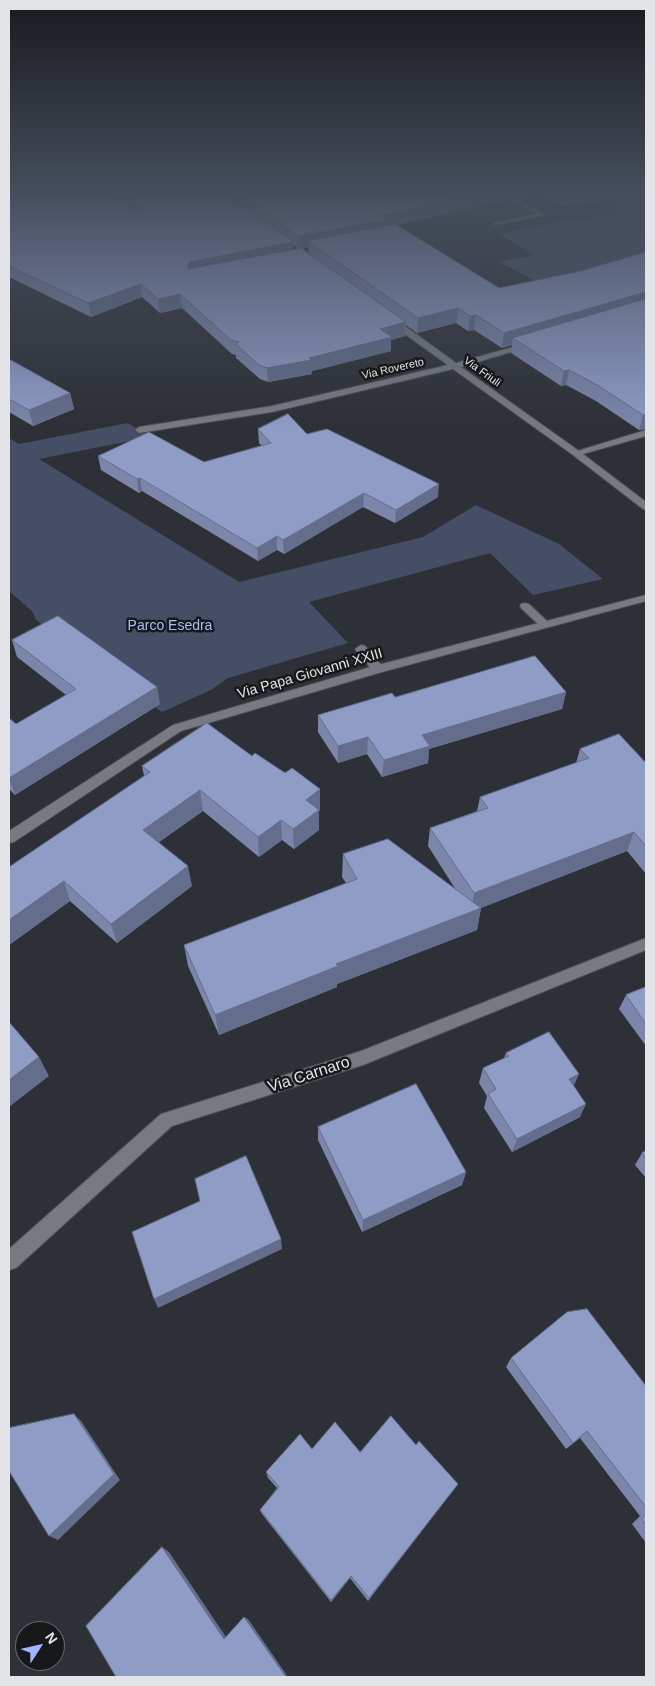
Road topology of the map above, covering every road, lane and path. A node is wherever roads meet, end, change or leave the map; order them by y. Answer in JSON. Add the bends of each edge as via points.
{"nodes":[{"id":1,"x":385,"y":316,"type":"edge"},
{"id":2,"x":537,"y":342,"type":"edge"},
{"id":3,"x":454,"y":366,"type":"junction"},
{"id":4,"x":139,"y":430,"type":"dead end"},
{"id":5,"x":646,"y":433,"type":"edge"},
{"id":6,"x":576,"y":453,"type":"junction"},
{"id":7,"x":646,"y":507,"type":"edge"},
{"id":8,"x":646,"y":598,"type":"edge"},
{"id":9,"x":525,"y":606,"type":"dead end"},
{"id":10,"x":544,"y":624,"type":"junction"},
{"id":11,"x":361,"y":649,"type":"dead end"},
{"id":12,"x":378,"y":670,"type":"junction"},
{"id":13,"x":9,"y":838,"type":"edge"},
{"id":14,"x":646,"y":944,"type":"edge"},
{"id":15,"x":9,"y":1261,"type":"edge"}],
"edges":[{"from":1,"to":3,"type":"street","name":"Via Friuli"},
{"from":2,"to":3,"type":"street","name":"Via Rovereto"},
{"from":3,"to":4,"type":"street","name":"Via Rovereto","via":[[272,408]]},
{"from":3,"to":6,"type":"street","name":"Via Friuli"},
{"from":5,"to":6,"type":"street"},
{"from":6,"to":7,"type":"street","name":"Via Friuli"},
{"from":8,"to":10,"type":"street","name":"Via Papa Giovanni XXIII"},
{"from":9,"to":10,"type":"street"},
{"from":10,"to":12,"type":"street","name":"Via Papa Giovanni XXIII"},
{"from":11,"to":12,"type":"street"},
{"from":12,"to":13,"type":"street","name":"Via Papa Giovanni XXIII","via":[[177,728]]},
{"from":14,"to":15,"type":"street","name":"Via Carnaro","via":[[363,1058],[167,1120]]}]}
